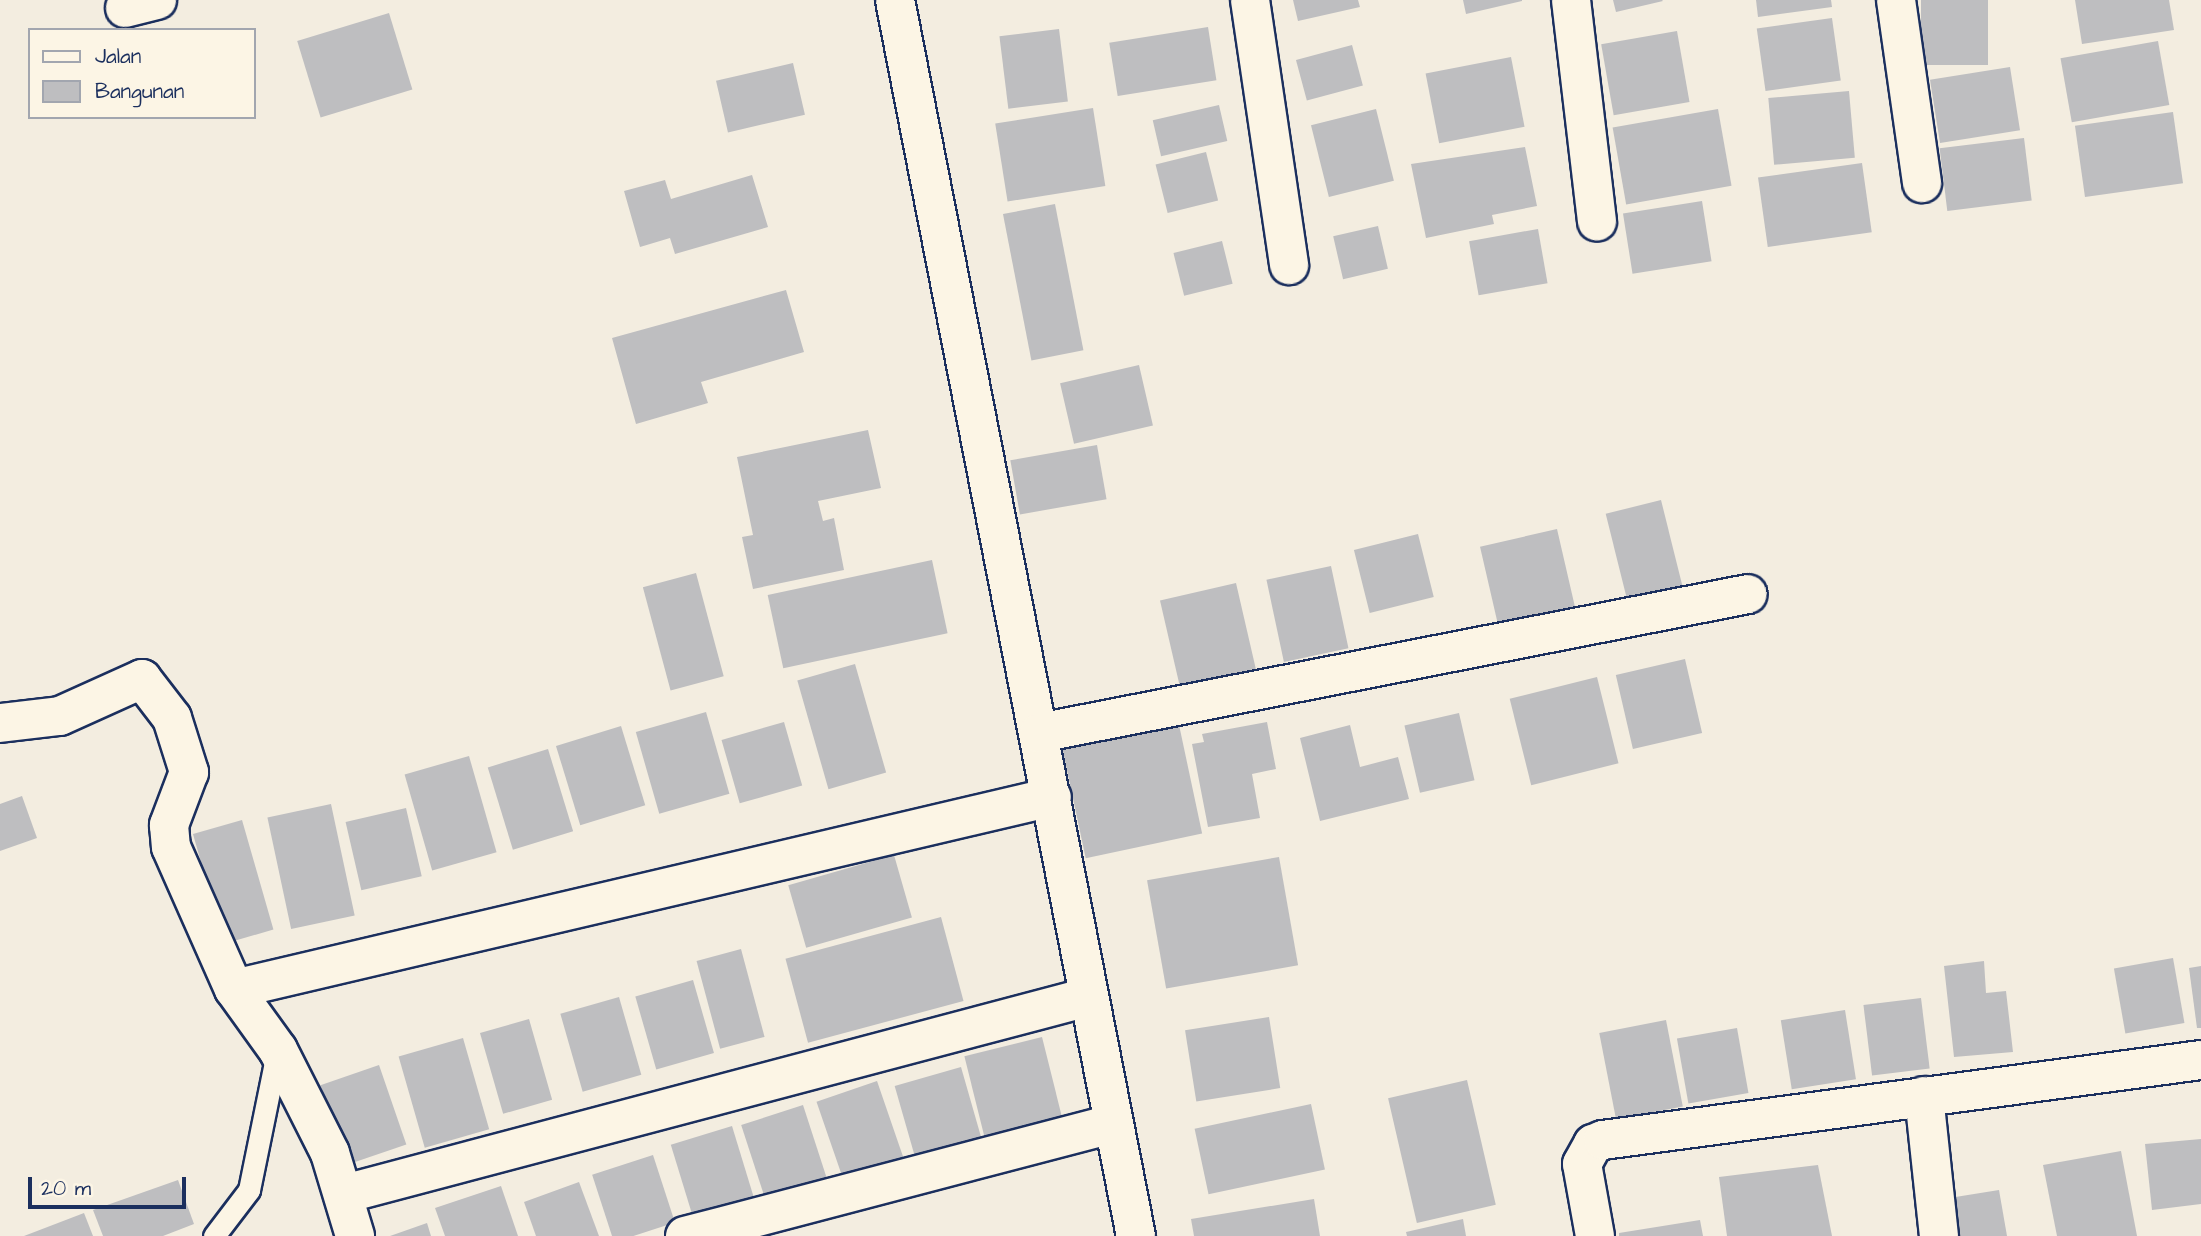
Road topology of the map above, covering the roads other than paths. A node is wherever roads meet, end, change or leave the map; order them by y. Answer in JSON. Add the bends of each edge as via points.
{"nodes":[{"id":1,"x":895,"y":0,"type":"edge"},
{"id":2,"x":1250,"y":0,"type":"edge"},
{"id":3,"x":1572,"y":0,"type":"edge"},
{"id":4,"x":1896,"y":0,"type":"edge"},
{"id":5,"x":1922,"y":183,"type":"dead end"},
{"id":6,"x":1597,"y":220,"type":"dead end"},
{"id":7,"x":1289,"y":265,"type":"dead end"},
{"id":8,"x":1748,"y":594,"type":"dead end"},
{"id":9,"x":0,"y":723,"type":"edge"},
{"id":10,"x":1039,"y":733,"type":"junction"},
{"id":11,"x":1052,"y":797,"type":"junction"},
{"id":12,"x":234,"y":989,"type":"junction"},
{"id":13,"x":1088,"y":997,"type":"junction"},
{"id":14,"x":278,"y":1050,"type":"junction"},
{"id":15,"x":2201,"y":1060,"type":"edge"},
{"id":16,"x":1924,"y":1096,"type":"junction"},
{"id":17,"x":1112,"y":1124,"type":"junction"},
{"id":18,"x":344,"y":1194,"type":"junction"},
{"id":19,"x":214,"y":1236,"type":"edge"},
{"id":20,"x":355,"y":1236,"type":"edge"},
{"id":21,"x":685,"y":1236,"type":"edge"},
{"id":22,"x":1136,"y":1236,"type":"edge"},
{"id":23,"x":1595,"y":1236,"type":"edge"},
{"id":24,"x":1939,"y":1236,"type":"edge"}],
"edges":[{"from":1,"to":10,"type":"street"},
{"from":2,"to":7,"type":"street"},
{"from":3,"to":6,"type":"street"},
{"from":4,"to":5,"type":"street"},
{"from":8,"to":10,"type":"street"},
{"from":9,"to":12,"type":"street","via":[[60,716],[142,678],[186,749],[188,782],[169,825],[171,847]]},
{"from":10,"to":11,"type":"street"},
{"from":11,"to":12,"type":"street"},
{"from":11,"to":13,"type":"street"},
{"from":12,"to":14,"type":"street"},
{"from":13,"to":17,"type":"street"},
{"from":13,"to":18,"type":"street"},
{"from":14,"to":18,"type":"street"},
{"from":14,"to":19,"type":"lane","via":[[249,1190]]},
{"from":15,"to":16,"type":"street"},
{"from":16,"to":23,"type":"street","via":[[1593,1144],[1583,1164]]},
{"from":16,"to":24,"type":"street"},
{"from":17,"to":21,"type":"street"},
{"from":17,"to":22,"type":"street"},
{"from":18,"to":20,"type":"street"}]}
